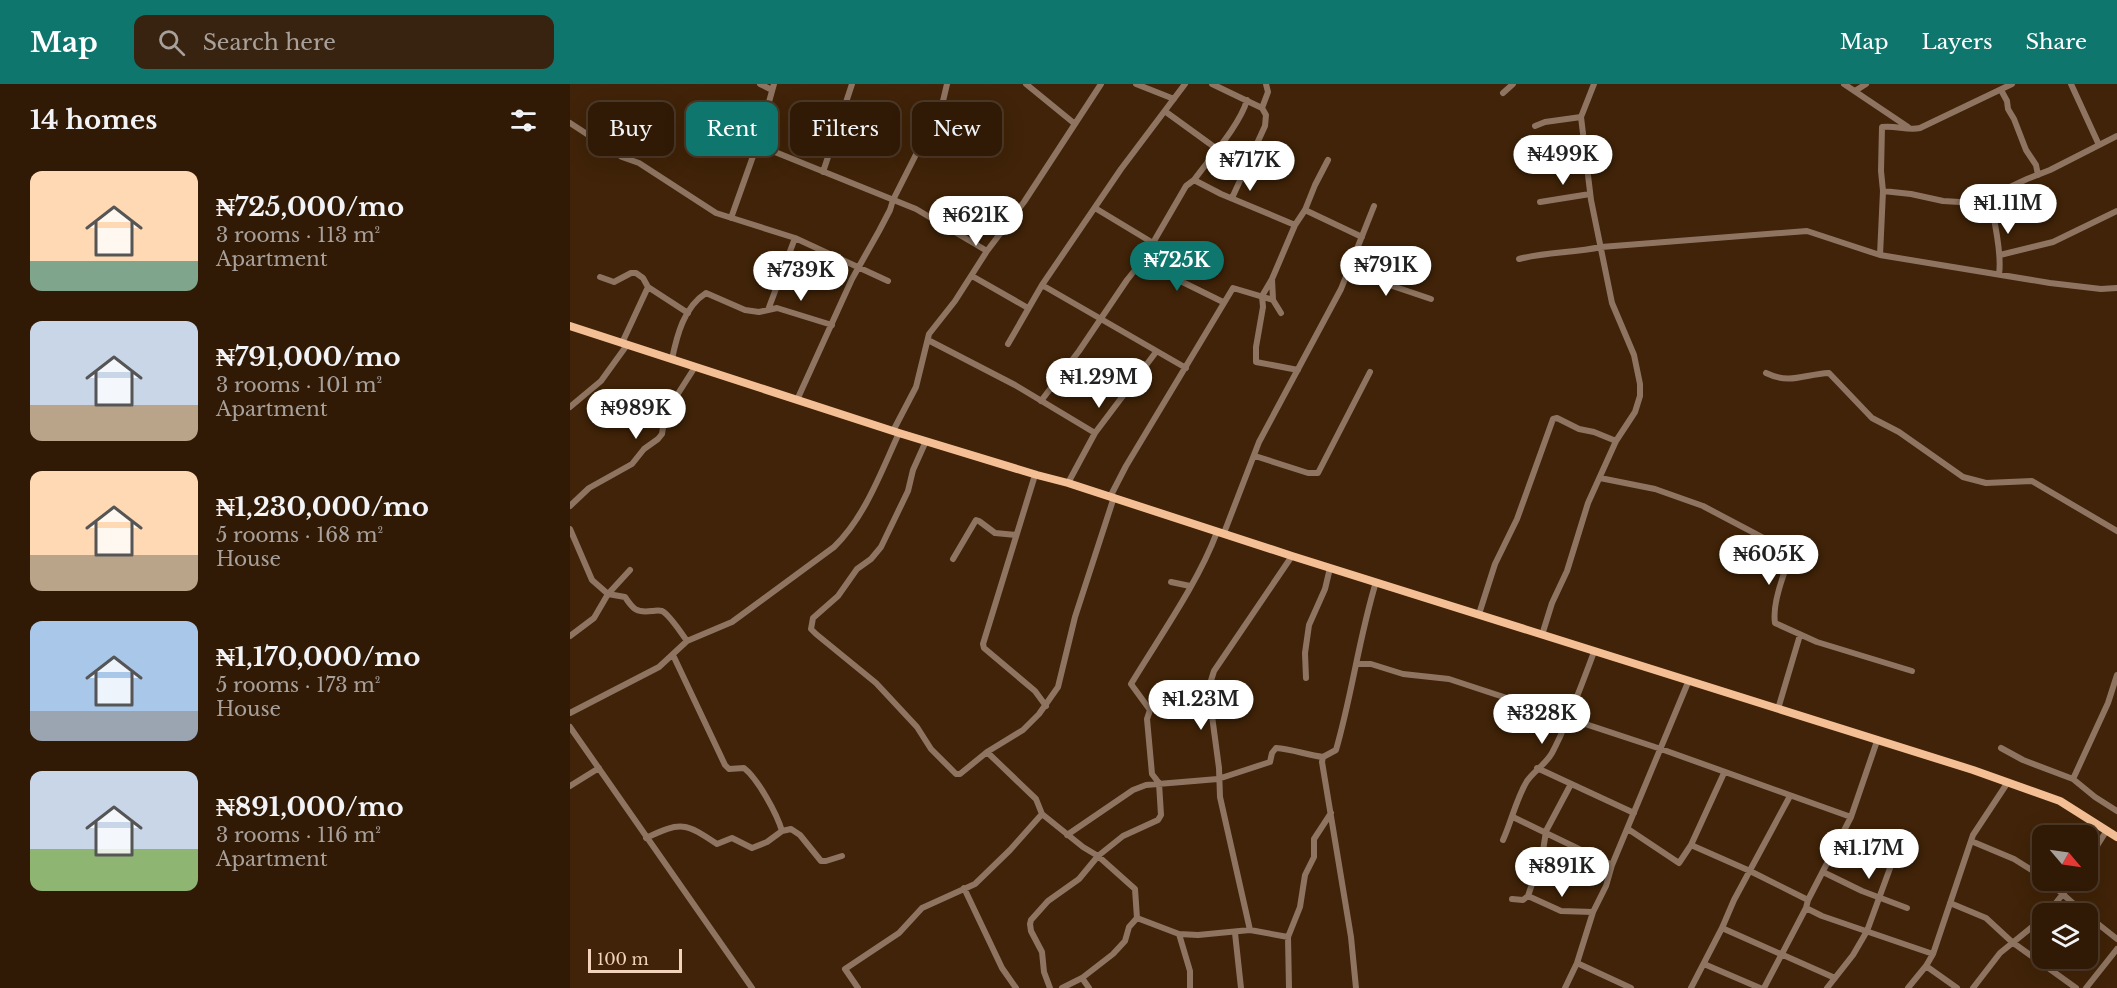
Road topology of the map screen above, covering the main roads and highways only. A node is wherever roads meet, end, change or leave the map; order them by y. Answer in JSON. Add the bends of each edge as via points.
{"nodes":[{"id":1,"x":570,"y":326,"type":"edge"},
{"id":2,"x":2117,"y":837,"type":"edge"}],
"edges":[{"from":1,"to":2,"type":"main road","via":[[2008,782],[2060,801]]}]}
